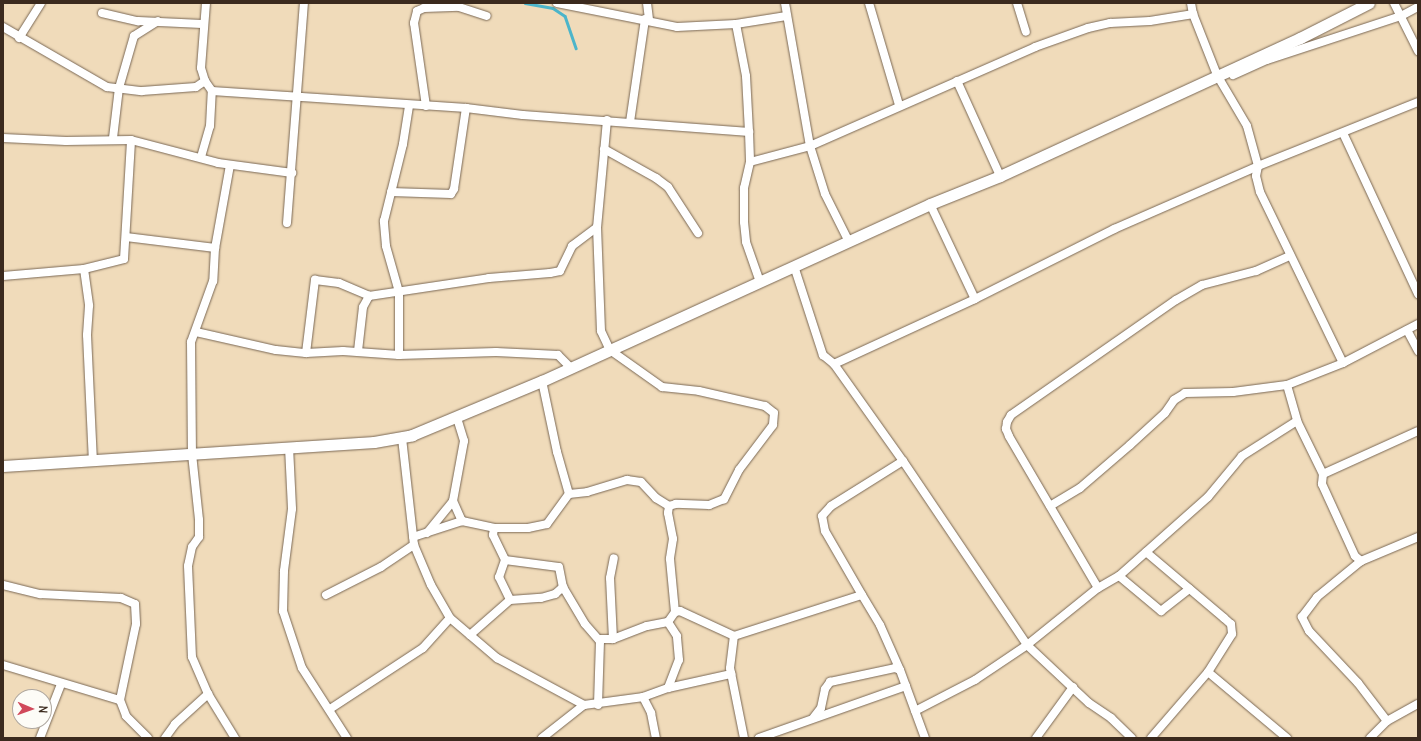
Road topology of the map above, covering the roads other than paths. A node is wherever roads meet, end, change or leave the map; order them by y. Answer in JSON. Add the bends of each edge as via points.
{"nodes":[{"id":1,"x":41,"y":3,"type":"edge"},
{"id":2,"x":206,"y":3,"type":"edge"},
{"id":3,"x":304,"y":3,"type":"edge"},
{"id":4,"x":557,"y":3,"type":"edge"},
{"id":5,"x":647,"y":3,"type":"edge"},
{"id":6,"x":785,"y":3,"type":"edge"},
{"id":7,"x":878,"y":3,"type":"edge"},
{"id":8,"x":1017,"y":3,"type":"edge"},
{"id":9,"x":1191,"y":3,"type":"edge"},
{"id":10,"x":1369,"y":3,"type":"edge"},
{"id":11,"x":1394,"y":3,"type":"edge"},
{"id":12,"x":574,"y":4,"type":"edge"},
{"id":13,"x":869,"y":5,"type":"edge"},
{"id":14,"x":1418,"y":7,"type":"edge"},
{"id":15,"x":102,"y":13,"type":"dead end"},
{"id":16,"x":1193,"y":14,"type":"junction"},
{"id":17,"x":487,"y":16,"type":"dead end"},
{"id":18,"x":786,"y":16,"type":"junction"},
{"id":19,"x":1401,"y":16,"type":"junction"},
{"id":20,"x":647,"y":19,"type":"junction"},
{"id":21,"x":158,"y":21,"type":"junction"},
{"id":22,"x":202,"y":24,"type":"junction"},
{"id":23,"x":736,"y":24,"type":"junction"},
{"id":24,"x":3,"y":27,"type":"edge"},
{"id":25,"x":1026,"y":32,"type":"dead end"},
{"id":26,"x":19,"y":38,"type":"junction"},
{"id":27,"x":1418,"y":51,"type":"edge"},
{"id":28,"x":1218,"y":78,"type":"junction"},
{"id":29,"x":205,"y":81,"type":"junction"},
{"id":30,"x":957,"y":81,"type":"junction"},
{"id":31,"x":119,"y":88,"type":"junction"},
{"id":32,"x":212,"y":91,"type":"junction"},
{"id":33,"x":298,"y":96,"type":"junction"},
{"id":34,"x":1418,"y":102,"type":"edge"},
{"id":35,"x":899,"y":105,"type":"junction"},
{"id":36,"x":409,"y":106,"type":"junction"},
{"id":37,"x":426,"y":106,"type":"junction"},
{"id":38,"x":466,"y":108,"type":"junction"},
{"id":39,"x":607,"y":120,"type":"junction"},
{"id":40,"x":630,"y":122,"type":"junction"},
{"id":41,"x":749,"y":132,"type":"junction"},
{"id":42,"x":1343,"y":133,"type":"junction"},
{"id":43,"x":3,"y":138,"type":"edge"},
{"id":44,"x":113,"y":138,"type":"junction"},
{"id":45,"x":131,"y":140,"type":"junction"},
{"id":46,"x":810,"y":146,"type":"junction"},
{"id":47,"x":604,"y":149,"type":"junction"},
{"id":48,"x":201,"y":157,"type":"junction"},
{"id":49,"x":750,"y":162,"type":"junction"},
{"id":50,"x":230,"y":165,"type":"junction"},
{"id":51,"x":1258,"y":166,"type":"junction"},
{"id":52,"x":292,"y":173,"type":"junction"},
{"id":53,"x":1000,"y":176,"type":"junction"},
{"id":54,"x":391,"y":192,"type":"junction"},
{"id":55,"x":930,"y":204,"type":"junction"},
{"id":56,"x":287,"y":223,"type":"dead end"},
{"id":57,"x":597,"y":228,"type":"junction"},
{"id":58,"x":698,"y":233,"type":"dead end"},
{"id":59,"x":126,"y":236,"type":"junction"},
{"id":60,"x":849,"y":242,"type":"junction"},
{"id":61,"x":215,"y":248,"type":"junction"},
{"id":62,"x":1290,"y":256,"type":"junction"},
{"id":63,"x":794,"y":266,"type":"junction"},
{"id":64,"x":84,"y":269,"type":"junction"},
{"id":65,"x":3,"y":276,"type":"edge"},
{"id":66,"x":760,"y":282,"type":"junction"},
{"id":67,"x":399,"y":292,"type":"junction"},
{"id":68,"x":1418,"y":294,"type":"edge"},
{"id":69,"x":369,"y":296,"type":"junction"},
{"id":70,"x":975,"y":299,"type":"junction"},
{"id":71,"x":1418,"y":324,"type":"edge"},
{"id":72,"x":1407,"y":330,"type":"junction"},
{"id":73,"x":196,"y":332,"type":"junction"},
{"id":74,"x":610,"y":350,"type":"junction"},
{"id":75,"x":358,"y":351,"type":"junction"},
{"id":76,"x":1418,"y":351,"type":"edge"},
{"id":77,"x":306,"y":353,"type":"junction"},
{"id":78,"x":399,"y":355,"type":"junction"},
{"id":79,"x":1343,"y":363,"type":"junction"},
{"id":80,"x":834,"y":364,"type":"junction"},
{"id":81,"x":571,"y":368,"type":"junction"},
{"id":82,"x":542,"y":380,"type":"junction"},
{"id":83,"x":1287,"y":385,"type":"junction"},
{"id":84,"x":457,"y":418,"type":"junction"},
{"id":85,"x":1296,"y":420,"type":"junction"},
{"id":86,"x":1418,"y":431,"type":"edge"},
{"id":87,"x":402,"y":438,"type":"junction"},
{"id":88,"x":289,"y":447,"type":"junction"},
{"id":89,"x":192,"y":454,"type":"junction"},
{"id":90,"x":93,"y":460,"type":"junction"},
{"id":91,"x":903,"y":461,"type":"junction"},
{"id":92,"x":3,"y":466,"type":"edge"},
{"id":93,"x":1323,"y":474,"type":"junction"},
{"id":94,"x":569,"y":494,"type":"junction"},
{"id":95,"x":453,"y":501,"type":"junction"},
{"id":96,"x":670,"y":506,"type":"junction"},
{"id":97,"x":1050,"y":506,"type":"junction"},
{"id":98,"x":462,"y":522,"type":"junction"},
{"id":99,"x":494,"y":528,"type":"junction"},
{"id":100,"x":427,"y":534,"type":"junction"},
{"id":101,"x":1418,"y":537,"type":"edge"},
{"id":102,"x":414,"y":541,"type":"junction"},
{"id":103,"x":1146,"y":552,"type":"junction"},
{"id":104,"x":614,"y":558,"type":"dead end"},
{"id":105,"x":505,"y":560,"type":"junction"},
{"id":106,"x":1361,"y":561,"type":"junction"},
{"id":107,"x":1119,"y":576,"type":"junction"},
{"id":108,"x":3,"y":585,"type":"edge"},
{"id":109,"x":562,"y":587,"type":"junction"},
{"id":110,"x":1098,"y":588,"type":"junction"},
{"id":111,"x":1189,"y":589,"type":"junction"},
{"id":112,"x":326,"y":595,"type":"dead end"},
{"id":113,"x":862,"y":595,"type":"junction"},
{"id":114,"x":510,"y":600,"type":"junction"},
{"id":115,"x":675,"y":612,"type":"junction"},
{"id":116,"x":450,"y":618,"type":"junction"},
{"id":117,"x":668,"y":622,"type":"junction"},
{"id":118,"x":470,"y":635,"type":"junction"},
{"id":119,"x":734,"y":636,"type":"junction"},
{"id":120,"x":599,"y":639,"type":"junction"},
{"id":121,"x":613,"y":639,"type":"junction"},
{"id":122,"x":1027,"y":645,"type":"junction"},
{"id":123,"x":3,"y":665,"type":"edge"},
{"id":124,"x":900,"y":670,"type":"junction"},
{"id":125,"x":1208,"y":672,"type":"junction"},
{"id":126,"x":731,"y":674,"type":"junction"},
{"id":127,"x":61,"y":684,"type":"junction"},
{"id":128,"x":906,"y":686,"type":"junction"},
{"id":129,"x":1073,"y":687,"type":"junction"},
{"id":130,"x":668,"y":688,"type":"junction"},
{"id":131,"x":208,"y":694,"type":"junction"},
{"id":132,"x":643,"y":697,"type":"junction"},
{"id":133,"x":120,"y":700,"type":"junction"},
{"id":134,"x":1418,"y":704,"type":"edge"},
{"id":135,"x":584,"y":705,"type":"junction"},
{"id":136,"x":598,"y":705,"type":"junction"},
{"id":137,"x":330,"y":709,"type":"junction"},
{"id":138,"x":914,"y":711,"type":"junction"},
{"id":139,"x":814,"y":718,"type":"junction"},
{"id":140,"x":1387,"y":722,"type":"junction"},
{"id":141,"x":40,"y":738,"type":"edge"},
{"id":142,"x":148,"y":738,"type":"edge"},
{"id":143,"x":165,"y":738,"type":"edge"},
{"id":144,"x":235,"y":738,"type":"edge"},
{"id":145,"x":347,"y":738,"type":"edge"},
{"id":146,"x":542,"y":738,"type":"edge"},
{"id":147,"x":656,"y":738,"type":"edge"},
{"id":148,"x":744,"y":738,"type":"edge"},
{"id":149,"x":759,"y":738,"type":"edge"},
{"id":150,"x":925,"y":738,"type":"edge"},
{"id":151,"x":1036,"y":738,"type":"edge"},
{"id":152,"x":1132,"y":738,"type":"edge"},
{"id":153,"x":1151,"y":738,"type":"edge"},
{"id":154,"x":1287,"y":738,"type":"edge"},
{"id":155,"x":1370,"y":738,"type":"edge"}],
"edges":[{"from":1,"to":26,"type":"street"},
{"from":2,"to":22,"type":"street"},
{"from":3,"to":33,"type":"street"},
{"from":4,"to":12,"type":"street"},
{"from":5,"to":20,"type":"street"},
{"from":6,"to":18,"type":"street"},
{"from":7,"to":13,"type":"street"},
{"from":8,"to":25,"type":"street"},
{"from":9,"to":16,"type":"street"},
{"from":10,"to":28,"type":"main road"},
{"from":11,"to":19,"type":"street"},
{"from":12,"to":20,"type":"street"},
{"from":13,"to":35,"type":"street"},
{"from":14,"to":19,"type":"street"},
{"from":15,"to":21,"type":"street"},
{"from":16,"to":28,"type":"street"},
{"from":16,"to":30,"type":"street","via":[[1150,21],[1110,23],[1088,28],[1035,47]]},
{"from":17,"to":37,"type":"street","via":[[459,7],[424,8],[417,11],[414,22]]},
{"from":18,"to":23,"type":"street"},
{"from":18,"to":46,"type":"street"},
{"from":19,"to":27,"type":"street"},
{"from":19,"to":28,"type":"street"},
{"from":20,"to":23,"type":"street","via":[[677,27]]},
{"from":20,"to":40,"type":"street"},
{"from":21,"to":22,"type":"street"},
{"from":21,"to":31,"type":"street","via":[[134,36]]},
{"from":22,"to":29,"type":"street","via":[[201,68]]},
{"from":23,"to":41,"type":"street","via":[[746,76]]},
{"from":24,"to":26,"type":"street"},
{"from":26,"to":31,"type":"street","via":[[107,87]]},
{"from":28,"to":51,"type":"street","via":[[1247,126]]},
{"from":28,"to":53,"type":"main road"},
{"from":29,"to":31,"type":"street","via":[[196,87],[142,91]]},
{"from":29,"to":32,"type":"street"},
{"from":30,"to":35,"type":"street"},
{"from":30,"to":53,"type":"street"},
{"from":31,"to":44,"type":"street"},
{"from":32,"to":33,"type":"street"},
{"from":32,"to":48,"type":"street","via":[[210,126]]},
{"from":33,"to":36,"type":"street"},
{"from":33,"to":52,"type":"street"},
{"from":34,"to":42,"type":"street"},
{"from":35,"to":46,"type":"street"},
{"from":36,"to":37,"type":"street"},
{"from":36,"to":54,"type":"street"},
{"from":37,"to":38,"type":"street"},
{"from":38,"to":39,"type":"street","via":[[523,115]]},
{"from":38,"to":54,"type":"street","via":[[454,189],[451,194]]},
{"from":39,"to":40,"type":"street"},
{"from":39,"to":47,"type":"street"},
{"from":40,"to":41,"type":"street"},
{"from":41,"to":49,"type":"street"},
{"from":42,"to":51,"type":"street"},
{"from":42,"to":68,"type":"street"},
{"from":43,"to":44,"type":"street","via":[[66,141]]},
{"from":44,"to":45,"type":"street"},
{"from":45,"to":48,"type":"street"},
{"from":45,"to":59,"type":"street"},
{"from":46,"to":49,"type":"street"},
{"from":46,"to":60,"type":"street","via":[[824,194]]},
{"from":47,"to":57,"type":"street"},
{"from":47,"to":58,"type":"street","via":[[668,187]]},
{"from":48,"to":50,"type":"street"},
{"from":49,"to":66,"type":"street","via":[[744,188],[744,222],[746,242]]},
{"from":50,"to":52,"type":"street"},
{"from":50,"to":61,"type":"street"},
{"from":51,"to":62,"type":"street","via":[[1256,176],[1260,192]]},
{"from":51,"to":70,"type":"street","via":[[1114,229]]},
{"from":52,"to":56,"type":"street"},
{"from":53,"to":55,"type":"main road"},
{"from":54,"to":67,"type":"street","via":[[384,221]]},
{"from":55,"to":60,"type":"main road"},
{"from":55,"to":70,"type":"street"},
{"from":57,"to":67,"type":"street","via":[[572,246],[560,271],[467,281]]},
{"from":57,"to":74,"type":"street","via":[[601,331]]},
{"from":59,"to":61,"type":"street"},
{"from":59,"to":64,"type":"street","via":[[124,259]]},
{"from":60,"to":63,"type":"main road"},
{"from":61,"to":73,"type":"street","via":[[213,281]]},
{"from":62,"to":79,"type":"street"},
{"from":62,"to":97,"type":"street","via":[[1256,271],[1202,285],[1176,300],[1011,415],[1007,422],[1008,433]]},
{"from":63,"to":66,"type":"main road"},
{"from":63,"to":80,"type":"street","via":[[822,355]]},
{"from":64,"to":65,"type":"street"},
{"from":64,"to":90,"type":"street","via":[[89,306],[87,335]]},
{"from":66,"to":74,"type":"main road"},
{"from":67,"to":69,"type":"street"},
{"from":67,"to":78,"type":"street"},
{"from":69,"to":75,"type":"street","via":[[363,307]]},
{"from":69,"to":77,"type":"street","via":[[339,282],[315,280]]},
{"from":70,"to":80,"type":"street"},
{"from":71,"to":72,"type":"street"},
{"from":72,"to":76,"type":"street"},
{"from":72,"to":79,"type":"street"},
{"from":73,"to":77,"type":"street","via":[[276,350]]},
{"from":73,"to":89,"type":"street","via":[[190,362]]},
{"from":74,"to":81,"type":"main road"},
{"from":74,"to":96,"type":"street","via":[[662,387],[699,391],[758,404],[774,413],[773,425],[739,470],[724,499],[709,505]]},
{"from":75,"to":77,"type":"street"},
{"from":75,"to":78,"type":"street"},
{"from":78,"to":81,"type":"street","via":[[496,352],[558,355]]},
{"from":79,"to":83,"type":"street"},
{"from":80,"to":91,"type":"street"},
{"from":81,"to":82,"type":"main road"},
{"from":82,"to":84,"type":"main road"},
{"from":82,"to":94,"type":"street"},
{"from":83,"to":85,"type":"street"},
{"from":83,"to":97,"type":"street","via":[[1233,392],[1185,393],[1174,400],[1165,413],[1080,488]]},
{"from":84,"to":87,"type":"main road"},
{"from":84,"to":95,"type":"street","via":[[464,441]]},
{"from":85,"to":93,"type":"street"},
{"from":85,"to":103,"type":"street","via":[[1242,456],[1208,497]]},
{"from":86,"to":93,"type":"street"},
{"from":87,"to":88,"type":"main road"},
{"from":87,"to":102,"type":"street"},
{"from":88,"to":89,"type":"main road"},
{"from":88,"to":137,"type":"street","via":[[292,508],[284,571],[283,611],[302,668]]},
{"from":89,"to":90,"type":"main road"},
{"from":89,"to":131,"type":"street","via":[[199,537],[192,547],[188,566],[192,657]]},
{"from":90,"to":92,"type":"main road"},
{"from":91,"to":113,"type":"street","via":[[831,506],[822,516],[825,531]]},
{"from":91,"to":122,"type":"street"},
{"from":93,"to":106,"type":"street","via":[[1322,484],[1356,556]]},
{"from":94,"to":96,"type":"street","via":[[587,492],[627,480],[641,482],[656,498]]},
{"from":94,"to":99,"type":"street","via":[[547,524],[528,528]]},
{"from":95,"to":98,"type":"street"},
{"from":95,"to":100,"type":"street"},
{"from":96,"to":115,"type":"street","via":[[668,513],[673,538],[670,559]]},
{"from":97,"to":110,"type":"street"},
{"from":98,"to":99,"type":"street"},
{"from":98,"to":100,"type":"street"},
{"from":99,"to":105,"type":"street","via":[[494,535]]},
{"from":100,"to":102,"type":"street"},
{"from":101,"to":106,"type":"street"},
{"from":102,"to":112,"type":"street","via":[[381,567]]},
{"from":102,"to":116,"type":"street","via":[[431,586]]},
{"from":103,"to":107,"type":"street"},
{"from":103,"to":111,"type":"street"},
{"from":104,"to":121,"type":"street","via":[[610,578]]},
{"from":105,"to":109,"type":"street","via":[[559,567]]},
{"from":105,"to":114,"type":"street","via":[[498,577]]},
{"from":106,"to":140,"type":"street","via":[[1317,597],[1302,617],[1309,632],[1358,683]]},
{"from":107,"to":110,"type":"street"},
{"from":107,"to":111,"type":"street","via":[[1161,611]]},
{"from":108,"to":133,"type":"street","via":[[40,594],[121,598],[135,604],[136,624]]},
{"from":109,"to":114,"type":"street","via":[[555,594],[541,598]]},
{"from":109,"to":120,"type":"street","via":[[585,624]]},
{"from":110,"to":122,"type":"street"},
{"from":111,"to":125,"type":"street","via":[[1231,624],[1229,640]]},
{"from":113,"to":119,"type":"street"},
{"from":113,"to":124,"type":"street","via":[[880,624]]},
{"from":114,"to":118,"type":"street"},
{"from":115,"to":117,"type":"street"},
{"from":115,"to":119,"type":"street","via":[[685,612]]},
{"from":116,"to":118,"type":"street"},
{"from":116,"to":137,"type":"street","via":[[423,648]]},
{"from":117,"to":121,"type":"street","via":[[647,626]]},
{"from":117,"to":130,"type":"street","via":[[677,636],[679,660]]},
{"from":118,"to":135,"type":"street","via":[[497,658]]},
{"from":119,"to":126,"type":"street"},
{"from":120,"to":121,"type":"street"},
{"from":120,"to":136,"type":"street"},
{"from":122,"to":129,"type":"street"},
{"from":122,"to":138,"type":"street","via":[[975,680]]},
{"from":123,"to":127,"type":"street"},
{"from":124,"to":128,"type":"street"},
{"from":124,"to":139,"type":"street","via":[[895,668],[830,682],[821,708]]},
{"from":125,"to":153,"type":"street"},
{"from":125,"to":154,"type":"street"},
{"from":126,"to":130,"type":"street"},
{"from":126,"to":148,"type":"street"},
{"from":127,"to":133,"type":"street"},
{"from":127,"to":141,"type":"street"},
{"from":128,"to":138,"type":"street"},
{"from":128,"to":139,"type":"street"},
{"from":129,"to":151,"type":"street"},
{"from":129,"to":152,"type":"street"},
{"from":130,"to":132,"type":"street"},
{"from":131,"to":143,"type":"street","via":[[175,724]]},
{"from":131,"to":144,"type":"street"},
{"from":132,"to":136,"type":"street"},
{"from":132,"to":147,"type":"street","via":[[651,713]]},
{"from":133,"to":142,"type":"street","via":[[126,716]]},
{"from":134,"to":140,"type":"street"},
{"from":135,"to":136,"type":"street"},
{"from":135,"to":146,"type":"street"},
{"from":137,"to":145,"type":"street"},
{"from":138,"to":150,"type":"street"},
{"from":139,"to":149,"type":"street"},
{"from":140,"to":155,"type":"street"}]}
